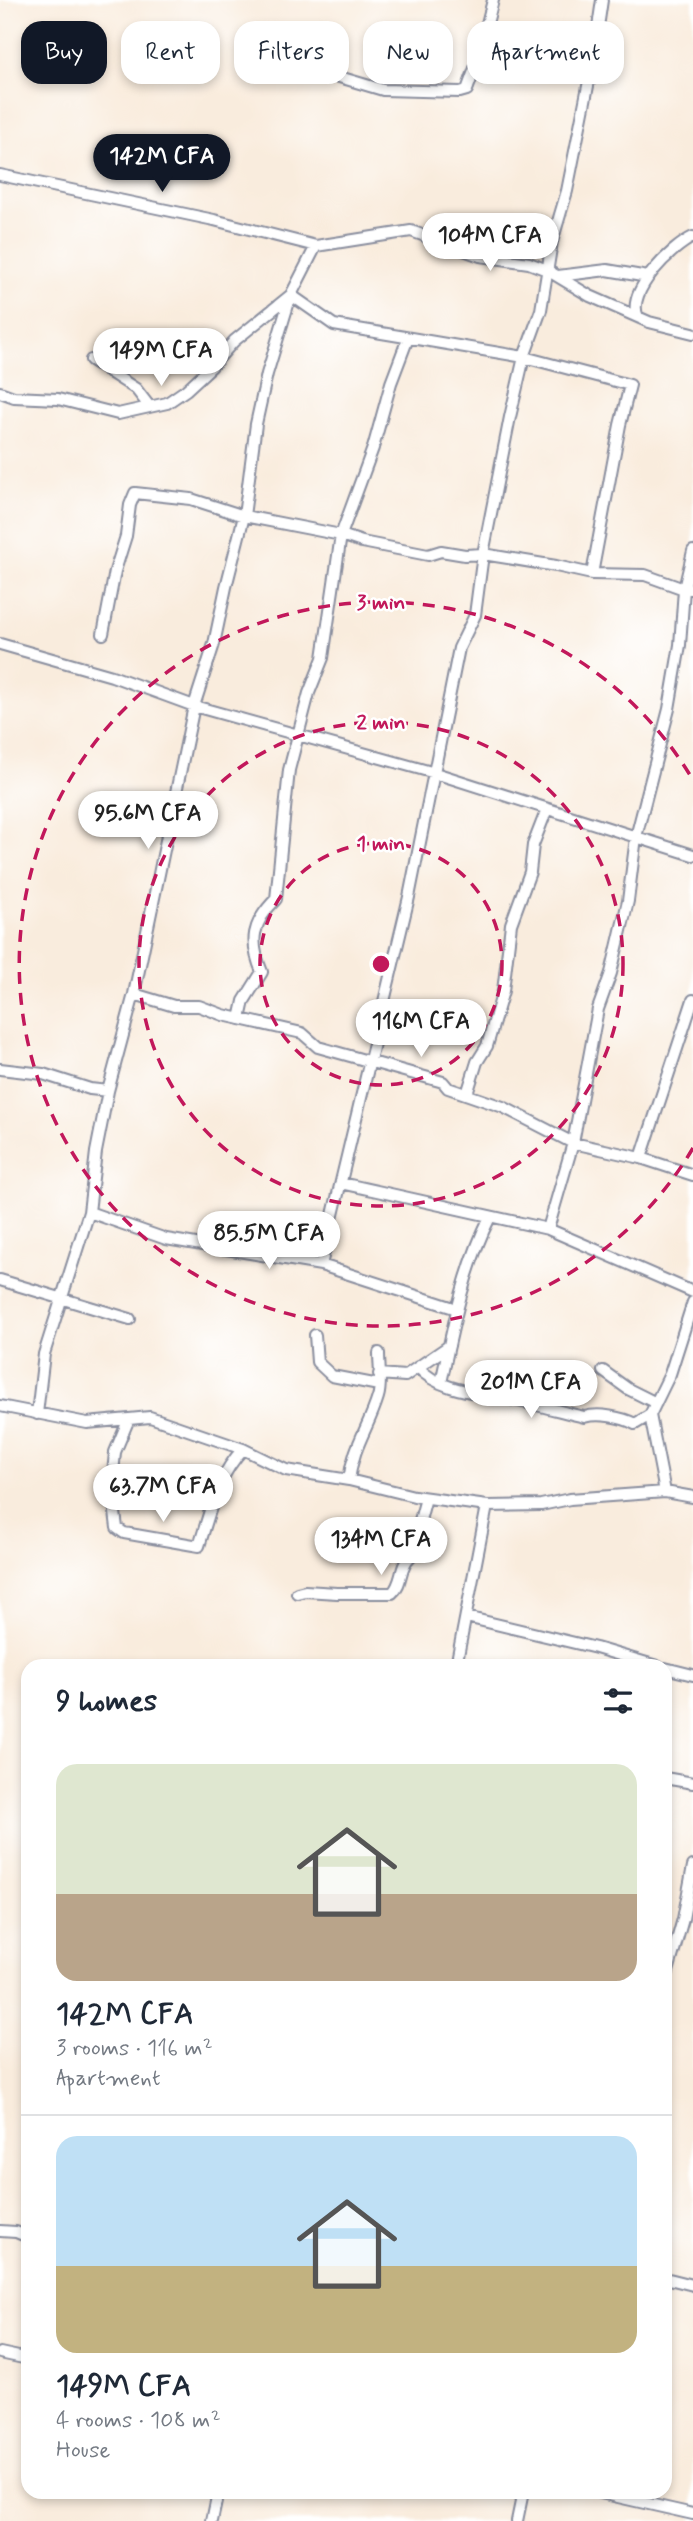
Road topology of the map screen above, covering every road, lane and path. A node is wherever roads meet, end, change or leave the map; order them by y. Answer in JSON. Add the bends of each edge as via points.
{"nodes":[{"id":1,"x":493,"y":0,"type":"edge"},
{"id":2,"x":602,"y":0,"type":"edge"},
{"id":3,"x":349,"y":80,"type":"edge"},
{"id":4,"x":0,"y":175,"type":"edge"},
{"id":5,"x":693,"y":237,"type":"edge"},
{"id":6,"x":316,"y":246,"type":"junction"},
{"id":7,"x":552,"y":273,"type":"junction"},
{"id":8,"x":648,"y":277,"type":"junction"},
{"id":9,"x":291,"y":295,"type":"junction"},
{"id":10,"x":638,"y":317,"type":"junction"},
{"id":11,"x":693,"y":333,"type":"edge"},
{"id":12,"x":408,"y":338,"type":"junction"},
{"id":13,"x":524,"y":357,"type":"junction"},
{"id":14,"x":91,"y":360,"type":"dead end"},
{"id":15,"x":0,"y":392,"type":"edge"},
{"id":16,"x":149,"y":406,"type":"junction"},
{"id":17,"x":244,"y":516,"type":"junction"},
{"id":18,"x":341,"y":535,"type":"junction"},
{"id":19,"x":693,"y":551,"type":"edge"},
{"id":20,"x":483,"y":554,"type":"junction"},
{"id":21,"x":592,"y":574,"type":"junction"},
{"id":22,"x":688,"y":589,"type":"edge"},
{"id":23,"x":103,"y":634,"type":"dead end"},
{"id":24,"x":0,"y":644,"type":"edge"},
{"id":25,"x":194,"y":706,"type":"junction"},
{"id":26,"x":299,"y":735,"type":"junction"},
{"id":27,"x":435,"y":773,"type":"junction"},
{"id":28,"x":547,"y":809,"type":"junction"},
{"id":29,"x":636,"y":837,"type":"junction"},
{"id":30,"x":693,"y":855,"type":"edge"},
{"id":31,"x":134,"y":994,"type":"junction"},
{"id":32,"x":693,"y":1000,"type":"edge"},
{"id":33,"x":240,"y":1019,"type":"junction"},
{"id":34,"x":371,"y":1061,"type":"junction"},
{"id":35,"x":0,"y":1069,"type":"edge"},
{"id":36,"x":108,"y":1091,"type":"junction"},
{"id":37,"x":467,"y":1094,"type":"junction"},
{"id":38,"x":573,"y":1143,"type":"junction"},
{"id":39,"x":641,"y":1158,"type":"junction"},
{"id":40,"x":693,"y":1175,"type":"edge"},
{"id":41,"x":341,"y":1182,"type":"junction"},
{"id":42,"x":89,"y":1212,"type":"junction"},
{"id":43,"x":490,"y":1217,"type":"junction"},
{"id":44,"x":548,"y":1229,"type":"junction"},
{"id":45,"x":321,"y":1265,"type":"junction"},
{"id":46,"x":0,"y":1280,"type":"edge"},
{"id":47,"x":693,"y":1292,"type":"edge"},
{"id":48,"x":62,"y":1300,"type":"junction"},
{"id":49,"x":693,"y":1303,"type":"edge"},
{"id":50,"x":457,"y":1309,"type":"junction"},
{"id":51,"x":130,"y":1319,"type":"dead end"},
{"id":52,"x":315,"y":1335,"type":"dead end"},
{"id":53,"x":449,"y":1346,"type":"junction"},
{"id":54,"x":379,"y":1353,"type":"dead end"},
{"id":55,"x":418,"y":1367,"type":"junction"},
{"id":56,"x":603,"y":1371,"type":"dead end"},
{"id":57,"x":379,"y":1379,"type":"junction"},
{"id":58,"x":441,"y":1382,"type":"junction"},
{"id":59,"x":656,"y":1403,"type":"junction"},
{"id":60,"x":0,"y":1406,"type":"edge"},
{"id":61,"x":37,"y":1414,"type":"junction"},
{"id":62,"x":650,"y":1415,"type":"junction"},
{"id":63,"x":128,"y":1421,"type":"junction"},
{"id":64,"x":243,"y":1449,"type":"junction"},
{"id":65,"x":349,"y":1480,"type":"junction"},
{"id":66,"x":665,"y":1492,"type":"junction"},
{"id":67,"x":693,"y":1497,"type":"edge"},
{"id":68,"x":426,"y":1498,"type":"junction"},
{"id":69,"x":487,"y":1506,"type":"junction"},
{"id":70,"x":297,"y":1593,"type":"dead end"},
{"id":71,"x":466,"y":1617,"type":"junction"},
{"id":72,"x":457,"y":1659,"type":"edge"},
{"id":73,"x":633,"y":1659,"type":"edge"},
{"id":74,"x":672,"y":1670,"type":"edge"},
{"id":75,"x":693,"y":1675,"type":"edge"},
{"id":76,"x":672,"y":1779,"type":"edge"},
{"id":77,"x":693,"y":1783,"type":"edge"},
{"id":78,"x":693,"y":1866,"type":"edge"},
{"id":79,"x":672,"y":1958,"type":"edge"},
{"id":80,"x":0,"y":2231,"type":"edge"},
{"id":81,"x":21,"y":2234,"type":"edge"},
{"id":82,"x":672,"y":2280,"type":"edge"},
{"id":83,"x":693,"y":2285,"type":"edge"},
{"id":84,"x":0,"y":2354,"type":"edge"},
{"id":85,"x":21,"y":2358,"type":"edge"},
{"id":86,"x":217,"y":2499,"type":"edge"},
{"id":87,"x":522,"y":2499,"type":"edge"},
{"id":88,"x":627,"y":2499,"type":"edge"},
{"id":89,"x":693,"y":2514,"type":"edge"},
{"id":90,"x":212,"y":2521,"type":"edge"},
{"id":91,"x":517,"y":2521,"type":"edge"}],
"edges":[{"from":1,"to":3,"type":"street","via":[[467,90],[383,90]]},
{"from":2,"to":7,"type":"street","via":[[567,191],[552,242]]},
{"from":4,"to":6,"type":"street"},
{"from":5,"to":8,"type":"street"},
{"from":6,"to":7,"type":"street","via":[[411,231],[480,256],[529,263]]},
{"from":6,"to":9,"type":"street"},
{"from":7,"to":8,"type":"street","via":[[607,270]]},
{"from":7,"to":10,"type":"street"},
{"from":7,"to":13,"type":"street"},
{"from":8,"to":10,"type":"street","via":[[636,299]]},
{"from":9,"to":12,"type":"street","via":[[334,325]]},
{"from":9,"to":16,"type":"street","via":[[234,341],[186,390],[167,403]]},
{"from":9,"to":17,"type":"street","via":[[256,424]]},
{"from":10,"to":11,"type":"street"},
{"from":12,"to":13,"type":"street"},
{"from":12,"to":18,"type":"street"},
{"from":13,"to":20,"type":"street"},
{"from":13,"to":21,"type":"street","via":[[630,385]]},
{"from":14,"to":16,"type":"street","via":[[128,383]]},
{"from":15,"to":16,"type":"street","via":[[58,399],[118,414]]},
{"from":17,"to":18,"type":"street"},
{"from":17,"to":23,"type":"street","via":[[191,499],[135,493]]},
{"from":17,"to":25,"type":"street","via":[[214,644]]},
{"from":18,"to":20,"type":"street","via":[[428,555],[441,551]]},
{"from":18,"to":26,"type":"street","via":[[323,658]]},
{"from":19,"to":22,"type":"street"},
{"from":20,"to":21,"type":"street"},
{"from":20,"to":27,"type":"street","via":[[475,615],[459,648]]},
{"from":21,"to":22,"type":"street","via":[[645,575]]},
{"from":22,"to":29,"type":"street","via":[[669,709]]},
{"from":24,"to":25,"type":"street","via":[[112,676]]},
{"from":25,"to":26,"type":"street"},
{"from":25,"to":31,"type":"street"},
{"from":26,"to":27,"type":"street"},
{"from":26,"to":33,"type":"street","via":[[289,770],[276,899],[256,925],[254,954],[262,972],[244,1001]]},
{"from":27,"to":28,"type":"street"},
{"from":27,"to":34,"type":"street"},
{"from":28,"to":29,"type":"street"},
{"from":28,"to":37,"type":"street","via":[[511,924],[503,991]]},
{"from":29,"to":30,"type":"street"},
{"from":29,"to":38,"type":"street","via":[[628,901],[598,1009]]},
{"from":31,"to":33,"type":"street"},
{"from":31,"to":36,"type":"street"},
{"from":32,"to":39,"type":"street"},
{"from":33,"to":34,"type":"street","via":[[302,1032],[318,1047]]},
{"from":34,"to":37,"type":"street","via":[[443,1082]]},
{"from":34,"to":41,"type":"street"},
{"from":35,"to":36,"type":"street","via":[[43,1074]]},
{"from":36,"to":42,"type":"street"},
{"from":37,"to":38,"type":"street"},
{"from":38,"to":39,"type":"street"},
{"from":38,"to":44,"type":"street"},
{"from":39,"to":40,"type":"street"},
{"from":41,"to":43,"type":"street"},
{"from":41,"to":45,"type":"street"},
{"from":42,"to":45,"type":"street","via":[[166,1240]]},
{"from":42,"to":48,"type":"street"},
{"from":43,"to":44,"type":"street"},
{"from":43,"to":50,"type":"street","via":[[475,1248]]},
{"from":44,"to":47,"type":"street"},
{"from":45,"to":50,"type":"street"},
{"from":46,"to":48,"type":"street"},
{"from":48,"to":51,"type":"street"},
{"from":48,"to":61,"type":"street","via":[[44,1354]]},
{"from":49,"to":59,"type":"street"},
{"from":50,"to":53,"type":"street"},
{"from":52,"to":57,"type":"street","via":[[317,1362],[332,1376]]},
{"from":53,"to":55,"type":"street"},
{"from":53,"to":58,"type":"street"},
{"from":54,"to":57,"type":"street"},
{"from":55,"to":57,"type":"street","via":[[405,1376]]},
{"from":55,"to":58,"type":"street"},
{"from":56,"to":59,"type":"street"},
{"from":57,"to":65,"type":"street","via":[[379,1395],[361,1435]]},
{"from":58,"to":62,"type":"street","via":[[584,1417],[595,1414],[635,1424]]},
{"from":59,"to":62,"type":"street"},
{"from":60,"to":61,"type":"street"},
{"from":61,"to":63,"type":"street","via":[[87,1423]]},
{"from":62,"to":66,"type":"street"},
{"from":63,"to":64,"type":"street","via":[[150,1417]]},
{"from":63,"to":64,"type":"street","via":[[113,1474],[121,1497],[115,1512],[117,1528],[124,1534],[199,1546],[217,1487]]},
{"from":64,"to":65,"type":"street","via":[[286,1470]]},
{"from":65,"to":68,"type":"street"},
{"from":66,"to":67,"type":"street"},
{"from":66,"to":69,"type":"street"},
{"from":68,"to":69,"type":"street"},
{"from":68,"to":70,"type":"street","via":[[410,1557],[392,1593]]},
{"from":69,"to":71,"type":"street"},
{"from":71,"to":72,"type":"street"},
{"from":71,"to":73,"type":"street"},
{"from":74,"to":75,"type":"street"},
{"from":76,"to":77,"type":"street"},
{"from":78,"to":79,"type":"street"},
{"from":80,"to":81,"type":"street"},
{"from":82,"to":83,"type":"street"},
{"from":84,"to":85,"type":"street"},
{"from":86,"to":90,"type":"street"},
{"from":87,"to":91,"type":"street"},
{"from":88,"to":89,"type":"street"}]}
